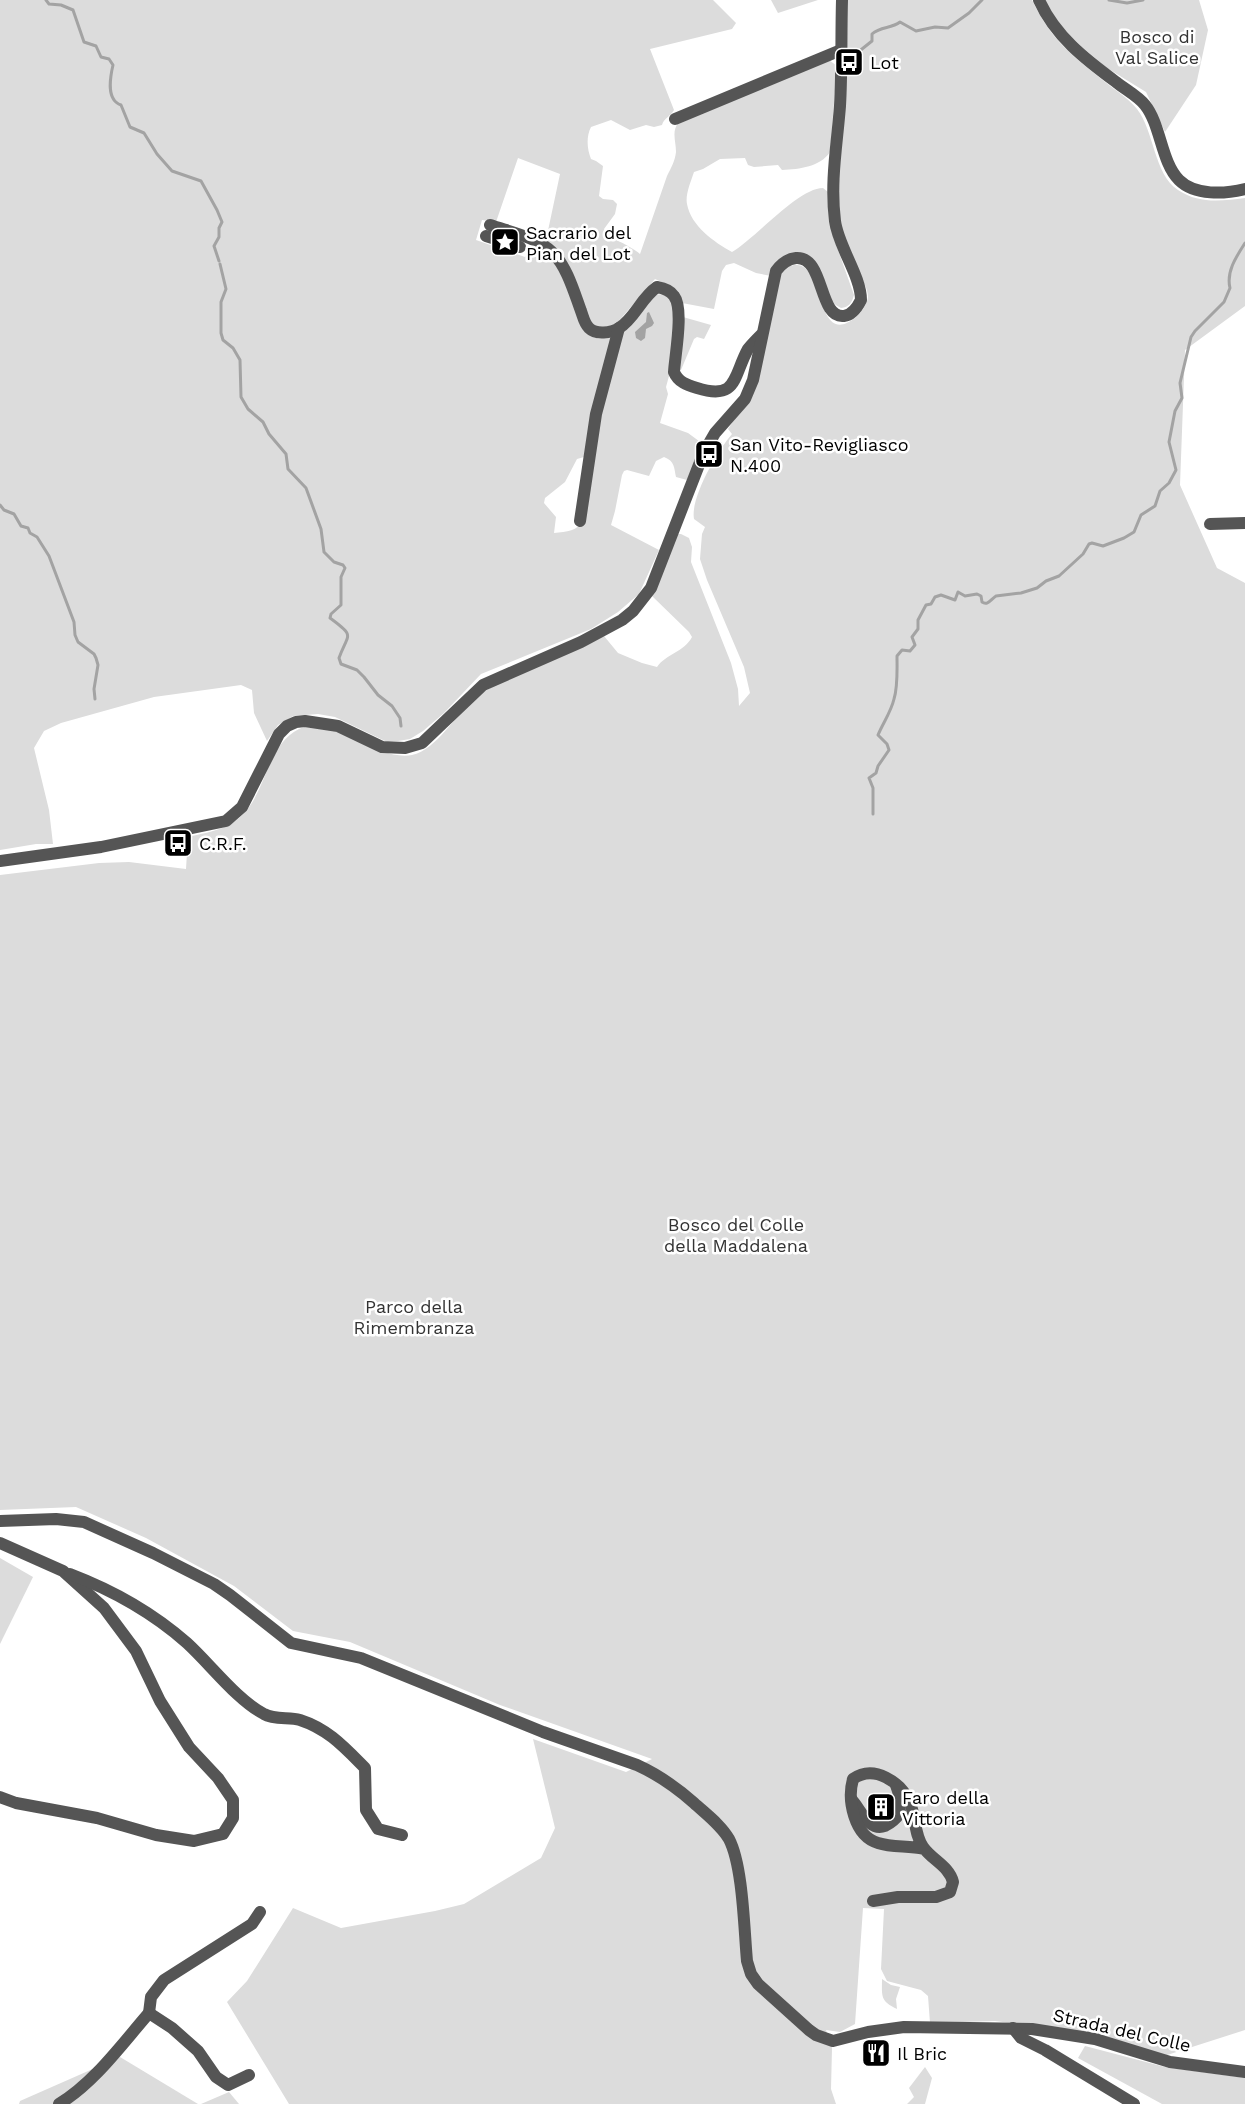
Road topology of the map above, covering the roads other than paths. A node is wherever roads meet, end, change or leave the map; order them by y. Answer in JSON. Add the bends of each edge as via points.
{"nodes":[{"id":1,"x":842,"y":0,"type":"edge"},
{"id":2,"x":1039,"y":0,"type":"edge"},
{"id":3,"x":841,"y":50,"type":"junction"},
{"id":4,"x":675,"y":119,"type":"dead end"},
{"id":5,"x":1245,"y":189,"type":"edge"},
{"id":6,"x":520,"y":247,"type":"dead end"},
{"id":7,"x":619,"y":328,"type":"junction"},
{"id":8,"x":761,"y":334,"type":"junction"},
{"id":9,"x":580,"y":521,"type":"dead end"},
{"id":10,"x":1245,"y":523,"type":"edge"},
{"id":11,"x":1210,"y":524,"type":"dead end"},
{"id":12,"x":0,"y":861,"type":"edge"},
{"id":13,"x":0,"y":1521,"type":"edge"},
{"id":14,"x":0,"y":1543,"type":"edge"},
{"id":15,"x":63,"y":1571,"type":"junction"},
{"id":16,"x":895,"y":1784,"type":"junction"},
{"id":17,"x":0,"y":1797,"type":"edge"},
{"id":18,"x":852,"y":1800,"type":"junction"},
{"id":19,"x":402,"y":1835,"type":"dead end"},
{"id":20,"x":924,"y":1849,"type":"junction"},
{"id":21,"x":873,"y":1901,"type":"dead end"},
{"id":22,"x":260,"y":1911,"type":"dead end"},
{"id":23,"x":148,"y":2013,"type":"junction"},
{"id":24,"x":1013,"y":2028,"type":"junction"},
{"id":25,"x":1245,"y":2072,"type":"edge"},
{"id":26,"x":249,"y":2075,"type":"dead end"},
{"id":27,"x":59,"y":2104,"type":"edge"},
{"id":28,"x":1134,"y":2104,"type":"edge"}],
"edges":[{"from":1,"to":3,"type":"street"},
{"from":2,"to":5,"type":"street","via":[[1066,40],[1146,106],[1179,180],[1214,193]]},
{"from":3,"to":4,"type":"street"},
{"from":3,"to":8,"type":"street","via":[[833,172],[835,215],[861,300],[850,313],[837,315],[829,307],[814,268],[804,259],[791,259],[781,265],[774,277]]},
{"from":6,"to":7,"type":"street","via":[[488,230],[540,243],[560,262],[588,327],[600,333]]},
{"from":7,"to":8,"type":"street","via":[[650,292],[657,288],[669,291],[677,303],[678,315],[676,378],[718,393],[729,387]]},
{"from":7,"to":9,"type":"street","via":[[596,414]]},
{"from":8,"to":12,"type":"street","via":[[753,380],[745,399],[704,452],[651,588],[622,620],[483,686],[431,736],[414,746],[382,747],[325,723],[305,721],[287,726],[274,743],[242,807],[226,822],[101,847]]},
{"from":10,"to":11,"type":"street"},
{"from":13,"to":24,"type":"street","name":"Strada del Colle","via":[[73,1519],[99,1527],[214,1584],[291,1643],[361,1658],[656,1773],[728,1838],[736,1860],[747,1961],[752,1974],[816,2035],[841,2040],[904,2027]]},
{"from":14,"to":15,"type":"street"},
{"from":15,"to":17,"type":"street","via":[[104,1608],[136,1651],[160,1701],[189,1747],[232,1800],[233,1818],[223,1834],[194,1842]]},
{"from":15,"to":19,"type":"street","via":[[105,1588],[146,1612],[186,1642],[238,1696],[265,1715],[299,1720],[331,1735],[365,1767],[366,1810],[378,1829]]},
{"from":16,"to":18,"type":"street","via":[[874,1774],[858,1776],[853,1779]]},
{"from":16,"to":18,"type":"street","via":[[900,1813],[886,1825],[870,1824]]},
{"from":16,"to":20,"type":"street","via":[[909,1800]]},
{"from":18,"to":20,"type":"street","via":[[855,1821],[872,1840]]},
{"from":20,"to":21,"type":"street","via":[[952,1877],[950,1892],[936,1897]]},
{"from":22,"to":23,"type":"street","via":[[252,1924],[164,1980],[151,1997]]},
{"from":23,"to":26,"type":"street","via":[[198,2051],[216,2078],[228,2085]]},
{"from":23,"to":27,"type":"street","via":[[88,2081]]},
{"from":24,"to":25,"type":"street","name":"Strada del Colle","via":[[1073,2034],[1163,2060]]},
{"from":24,"to":28,"type":"street","via":[[1021,2038]]}]}
